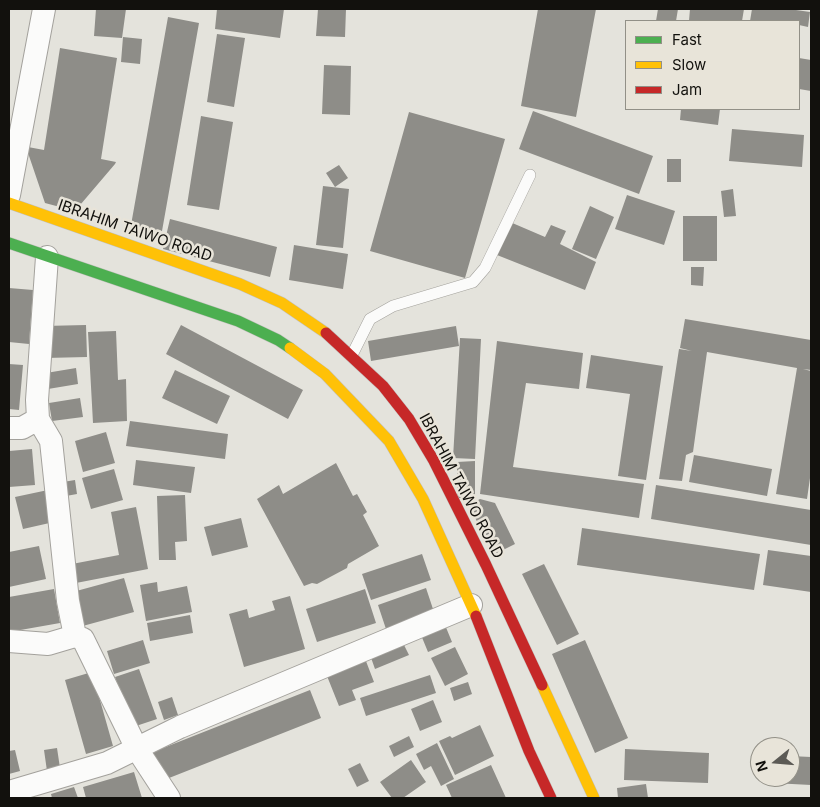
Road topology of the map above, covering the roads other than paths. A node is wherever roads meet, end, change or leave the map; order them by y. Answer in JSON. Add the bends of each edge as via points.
{"nodes":[{"id":1,"x":44,"y":9,"type":"edge"},
{"id":2,"x":530,"y":175,"type":"dead end"},
{"id":3,"x":9,"y":195,"type":"edge"},
{"id":4,"x":9,"y":203,"type":"edge"},
{"id":5,"x":9,"y":243,"type":"edge"},
{"id":6,"x":47,"y":256,"type":"junction"},
{"id":7,"x":352,"y":355,"type":"junction"},
{"id":8,"x":38,"y":419,"type":"junction"},
{"id":9,"x":9,"y":428,"type":"edge"},
{"id":10,"x":471,"y":604,"type":"junction"},
{"id":11,"x":75,"y":636,"type":"junction"},
{"id":12,"x":9,"y":641,"type":"edge"},
{"id":13,"x":137,"y":749,"type":"junction"},
{"id":14,"x":9,"y":792,"type":"edge"},
{"id":15,"x":169,"y":798,"type":"edge"},
{"id":16,"x":551,"y":798,"type":"edge"},
{"id":17,"x":594,"y":798,"type":"edge"}],
"edges":[{"from":1,"to":3,"type":"street"},
{"from":2,"to":7,"type":"lane","via":[[485,268],[473,282],[393,306],[370,319]]},
{"from":4,"to":7,"type":"main road","name":"IBRAHIM TAIWO ROAD","via":[[240,284],[282,303]]},
{"from":5,"to":6,"type":"main road"},
{"from":6,"to":8,"type":"street","via":[[36,400]]},
{"from":6,"to":10,"type":"main road","via":[[238,320],[278,340],[324,374],[389,441],[423,499]]},
{"from":7,"to":17,"type":"main road","name":"IBRAHIM TAIWO ROAD","via":[[383,386],[409,419],[434,461]]},
{"from":8,"to":9,"type":"street","via":[[22,428]]},
{"from":8,"to":11,"type":"street","via":[[51,441],[68,601]]},
{"from":10,"to":13,"type":"street","via":[[180,727]]},
{"from":10,"to":16,"type":"main road"},
{"from":11,"to":12,"type":"street","via":[[48,644]]},
{"from":11,"to":13,"type":"street","via":[[83,639]]},
{"from":13,"to":14,"type":"street","via":[[107,763]]},
{"from":13,"to":15,"type":"street"}]}
